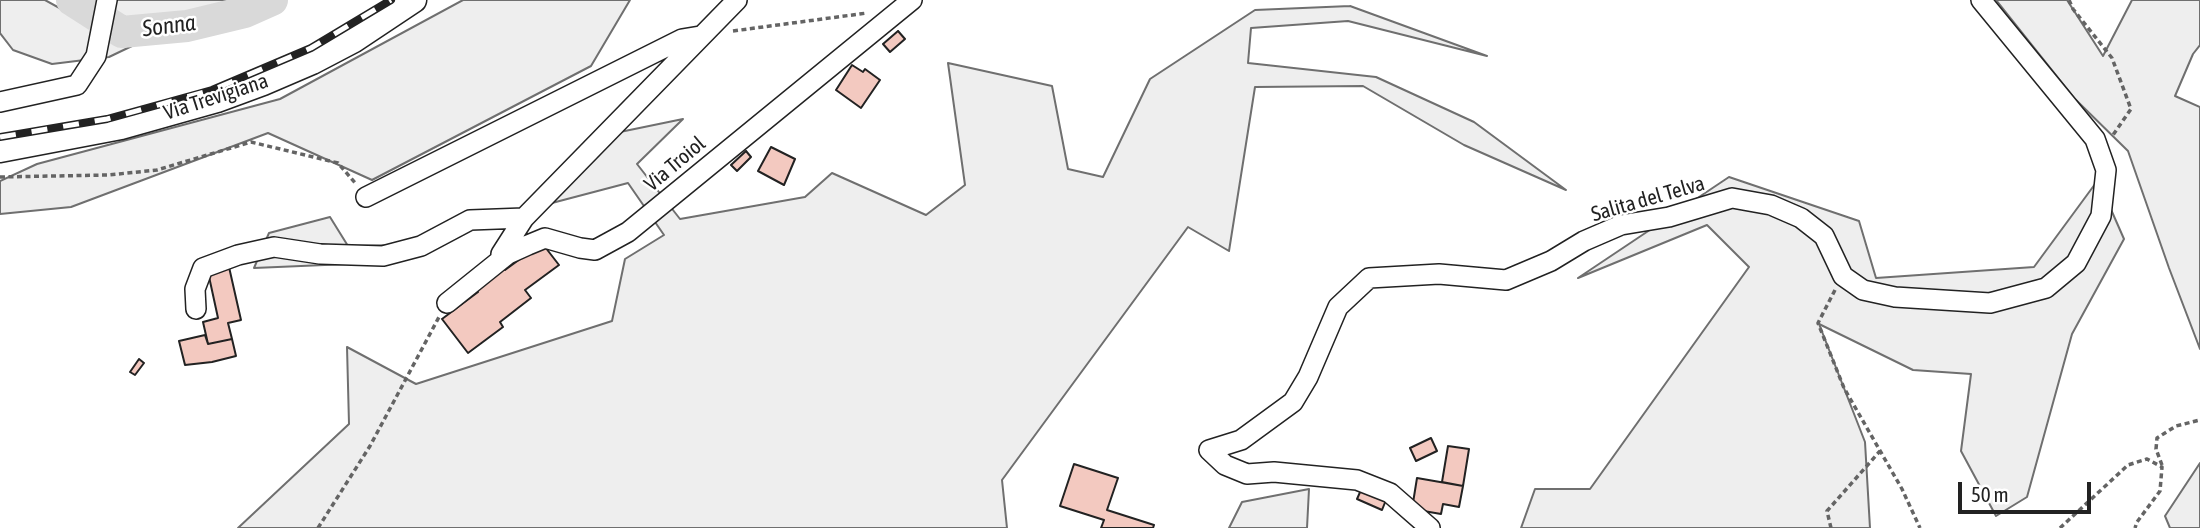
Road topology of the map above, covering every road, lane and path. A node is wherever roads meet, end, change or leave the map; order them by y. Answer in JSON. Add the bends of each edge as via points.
{"nodes":[{"id":1,"x":107,"y":0,"type":"edge"},
{"id":2,"x":414,"y":0,"type":"edge"},
{"id":3,"x":737,"y":0,"type":"edge"},
{"id":4,"x":1981,"y":0,"type":"edge"},
{"id":5,"x":2069,"y":0,"type":"edge"},
{"id":6,"x":906,"y":4,"type":"edge"},
{"id":7,"x":700,"y":36,"type":"junction"},
{"id":8,"x":0,"y":102,"type":"edge"},
{"id":9,"x":0,"y":149,"type":"edge"},
{"id":10,"x":2100,"y":154,"type":"junction"},
{"id":11,"x":0,"y":177,"type":"edge"},
{"id":12,"x":366,"y":197,"type":"joint"},
{"id":13,"x":524,"y":218,"type":"junction"},
{"id":14,"x":502,"y":259,"type":"junction"},
{"id":15,"x":1843,"y":276,"type":"junction"},
{"id":16,"x":447,"y":303,"type":"joint"},
{"id":17,"x":196,"y":309,"type":"dead end"},
{"id":18,"x":2200,"y":420,"type":"edge"},
{"id":19,"x":1880,"y":451,"type":"junction"},
{"id":20,"x":2162,"y":467,"type":"junction"},
{"id":21,"x":318,"y":528,"type":"edge"},
{"id":22,"x":1430,"y":528,"type":"edge"},
{"id":23,"x":1831,"y":528,"type":"edge"},
{"id":24,"x":1920,"y":528,"type":"edge"},
{"id":25,"x":2060,"y":528,"type":"edge"},
{"id":26,"x":2135,"y":528,"type":"edge"}],
"edges":[{"from":1,"to":8,"type":"street","via":[[96,57],[77,85]]},
{"from":2,"to":9,"type":"main road","name":"Via Trevigiana","via":[[312,62],[217,100],[121,127]]},
{"from":3,"to":7,"type":"street"},
{"from":4,"to":10,"type":"street","via":[[2095,139]]},
{"from":5,"to":10,"type":"path","via":[[2112,58],[2131,109]]},
{"from":6,"to":7,"type":"path"},
{"from":6,"to":14,"type":"street","name":"Via Troiol","via":[[628,232],[596,250],[545,238]]},
{"from":7,"to":12,"type":"street","via":[[682,39]]},
{"from":7,"to":13,"type":"street"},
{"from":10,"to":15,"type":"street","via":[[2106,170],[2101,216],[2076,263],[2046,288],[1990,303],[1895,297],[1863,290]]},
{"from":11,"to":12,"type":"path","via":[[157,170],[251,142],[338,163]]},
{"from":13,"to":14,"type":"street"},
{"from":13,"to":17,"type":"street","via":[[470,220],[421,246],[383,256],[274,247],[238,255],[203,268],[195,289]]},
{"from":14,"to":16,"type":"street","name":"Via Troiol"},
{"from":15,"to":19,"type":"path","via":[[1818,323],[1844,388]]},
{"from":15,"to":22,"type":"street","name":"Salita del Telva","via":[[1824,236],[1801,218],[1771,205],[1731,198],[1669,217],[1621,225],[1506,280],[1439,274],[1369,278],[1338,307],[1293,402],[1241,440],[1209,450],[1226,465],[1247,474],[1357,480],[1390,493]]},
{"from":16,"to":21,"type":"path","via":[[370,446]]},
{"from":18,"to":20,"type":"path","via":[[2176,426],[2157,438]]},
{"from":19,"to":23,"type":"path","via":[[1827,511]]},
{"from":19,"to":24,"type":"path"},
{"from":20,"to":25,"type":"path","via":[[2147,459],[2128,465]]},
{"from":20,"to":26,"type":"path","via":[[2160,491]]}]}
